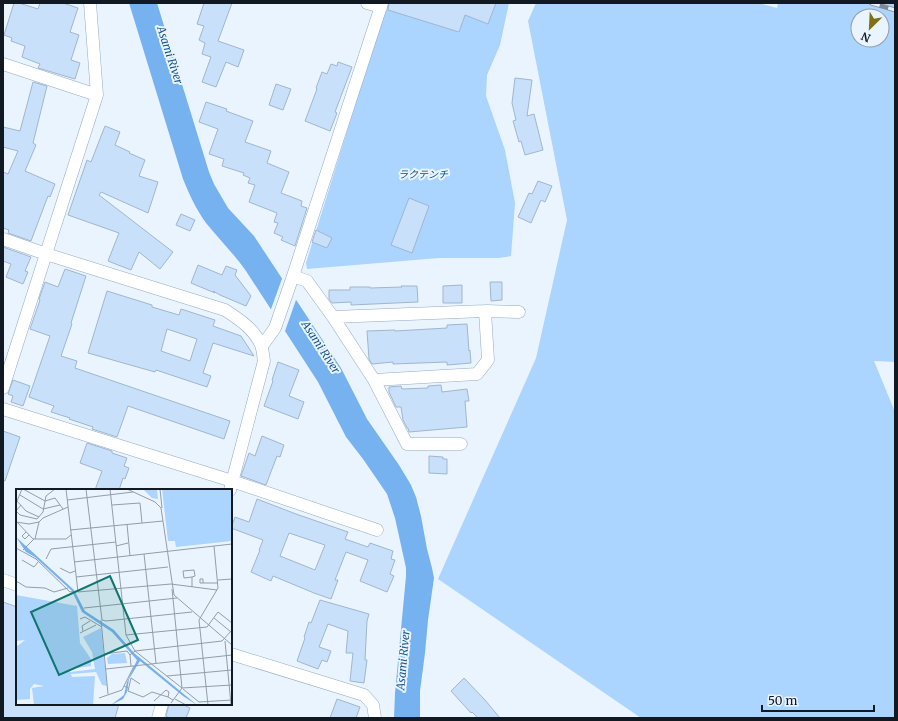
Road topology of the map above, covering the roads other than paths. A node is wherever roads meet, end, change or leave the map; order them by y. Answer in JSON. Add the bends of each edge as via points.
{"nodes":[{"id":1,"x":90,"y":3,"type":"edge"},
{"id":2,"x":367,"y":3,"type":"edge"},
{"id":3,"x":382,"y":5,"type":"edge"},
{"id":4,"x":3,"y":64,"type":"edge"},
{"id":5,"x":97,"y":95,"type":"junction"},
{"id":6,"x":3,"y":239,"type":"edge"},
{"id":7,"x":46,"y":254,"type":"junction"},
{"id":8,"x":293,"y":276,"type":"junction"},
{"id":9,"x":485,"y":311,"type":"junction"},
{"id":10,"x":518,"y":312,"type":"dead end"},
{"id":11,"x":333,"y":317,"type":"junction"},
{"id":12,"x":262,"y":346,"type":"junction"},
{"id":13,"x":374,"y":380,"type":"junction"},
{"id":14,"x":3,"y":388,"type":"edge"},
{"id":15,"x":3,"y":409,"type":"edge"},
{"id":16,"x":461,"y":444,"type":"dead end"},
{"id":17,"x":231,"y":486,"type":"edge"},
{"id":18,"x":377,"y":530,"type":"dead end"},
{"id":19,"x":3,"y":580,"type":"edge"},
{"id":20,"x":16,"y":585,"type":"edge"},
{"id":21,"x":232,"y":654,"type":"edge"},
{"id":22,"x":162,"y":705,"type":"edge"},
{"id":23,"x":158,"y":718,"type":"edge"},
{"id":24,"x":375,"y":718,"type":"edge"}],
"edges":[{"from":1,"to":5,"type":"street"},
{"from":2,"to":3,"type":"street"},
{"from":3,"to":8,"type":"street"},
{"from":4,"to":5,"type":"street"},
{"from":5,"to":7,"type":"street"},
{"from":6,"to":7,"type":"street"},
{"from":7,"to":12,"type":"street","via":[[225,310],[241,320]]},
{"from":7,"to":14,"type":"street"},
{"from":8,"to":11,"type":"street","via":[[307,280]]},
{"from":8,"to":12,"type":"street","via":[[275,328]]},
{"from":9,"to":10,"type":"street"},
{"from":9,"to":11,"type":"street"},
{"from":9,"to":13,"type":"street","via":[[488,360],[477,374]]},
{"from":11,"to":13,"type":"street"},
{"from":12,"to":17,"type":"street","via":[[264,361]]},
{"from":13,"to":16,"type":"street","via":[[407,444]]},
{"from":15,"to":17,"type":"street"},
{"from":17,"to":18,"type":"street"},
{"from":19,"to":20,"type":"street"},
{"from":21,"to":24,"type":"street","via":[[364,694],[373,704]]},
{"from":22,"to":23,"type":"street"}]}
